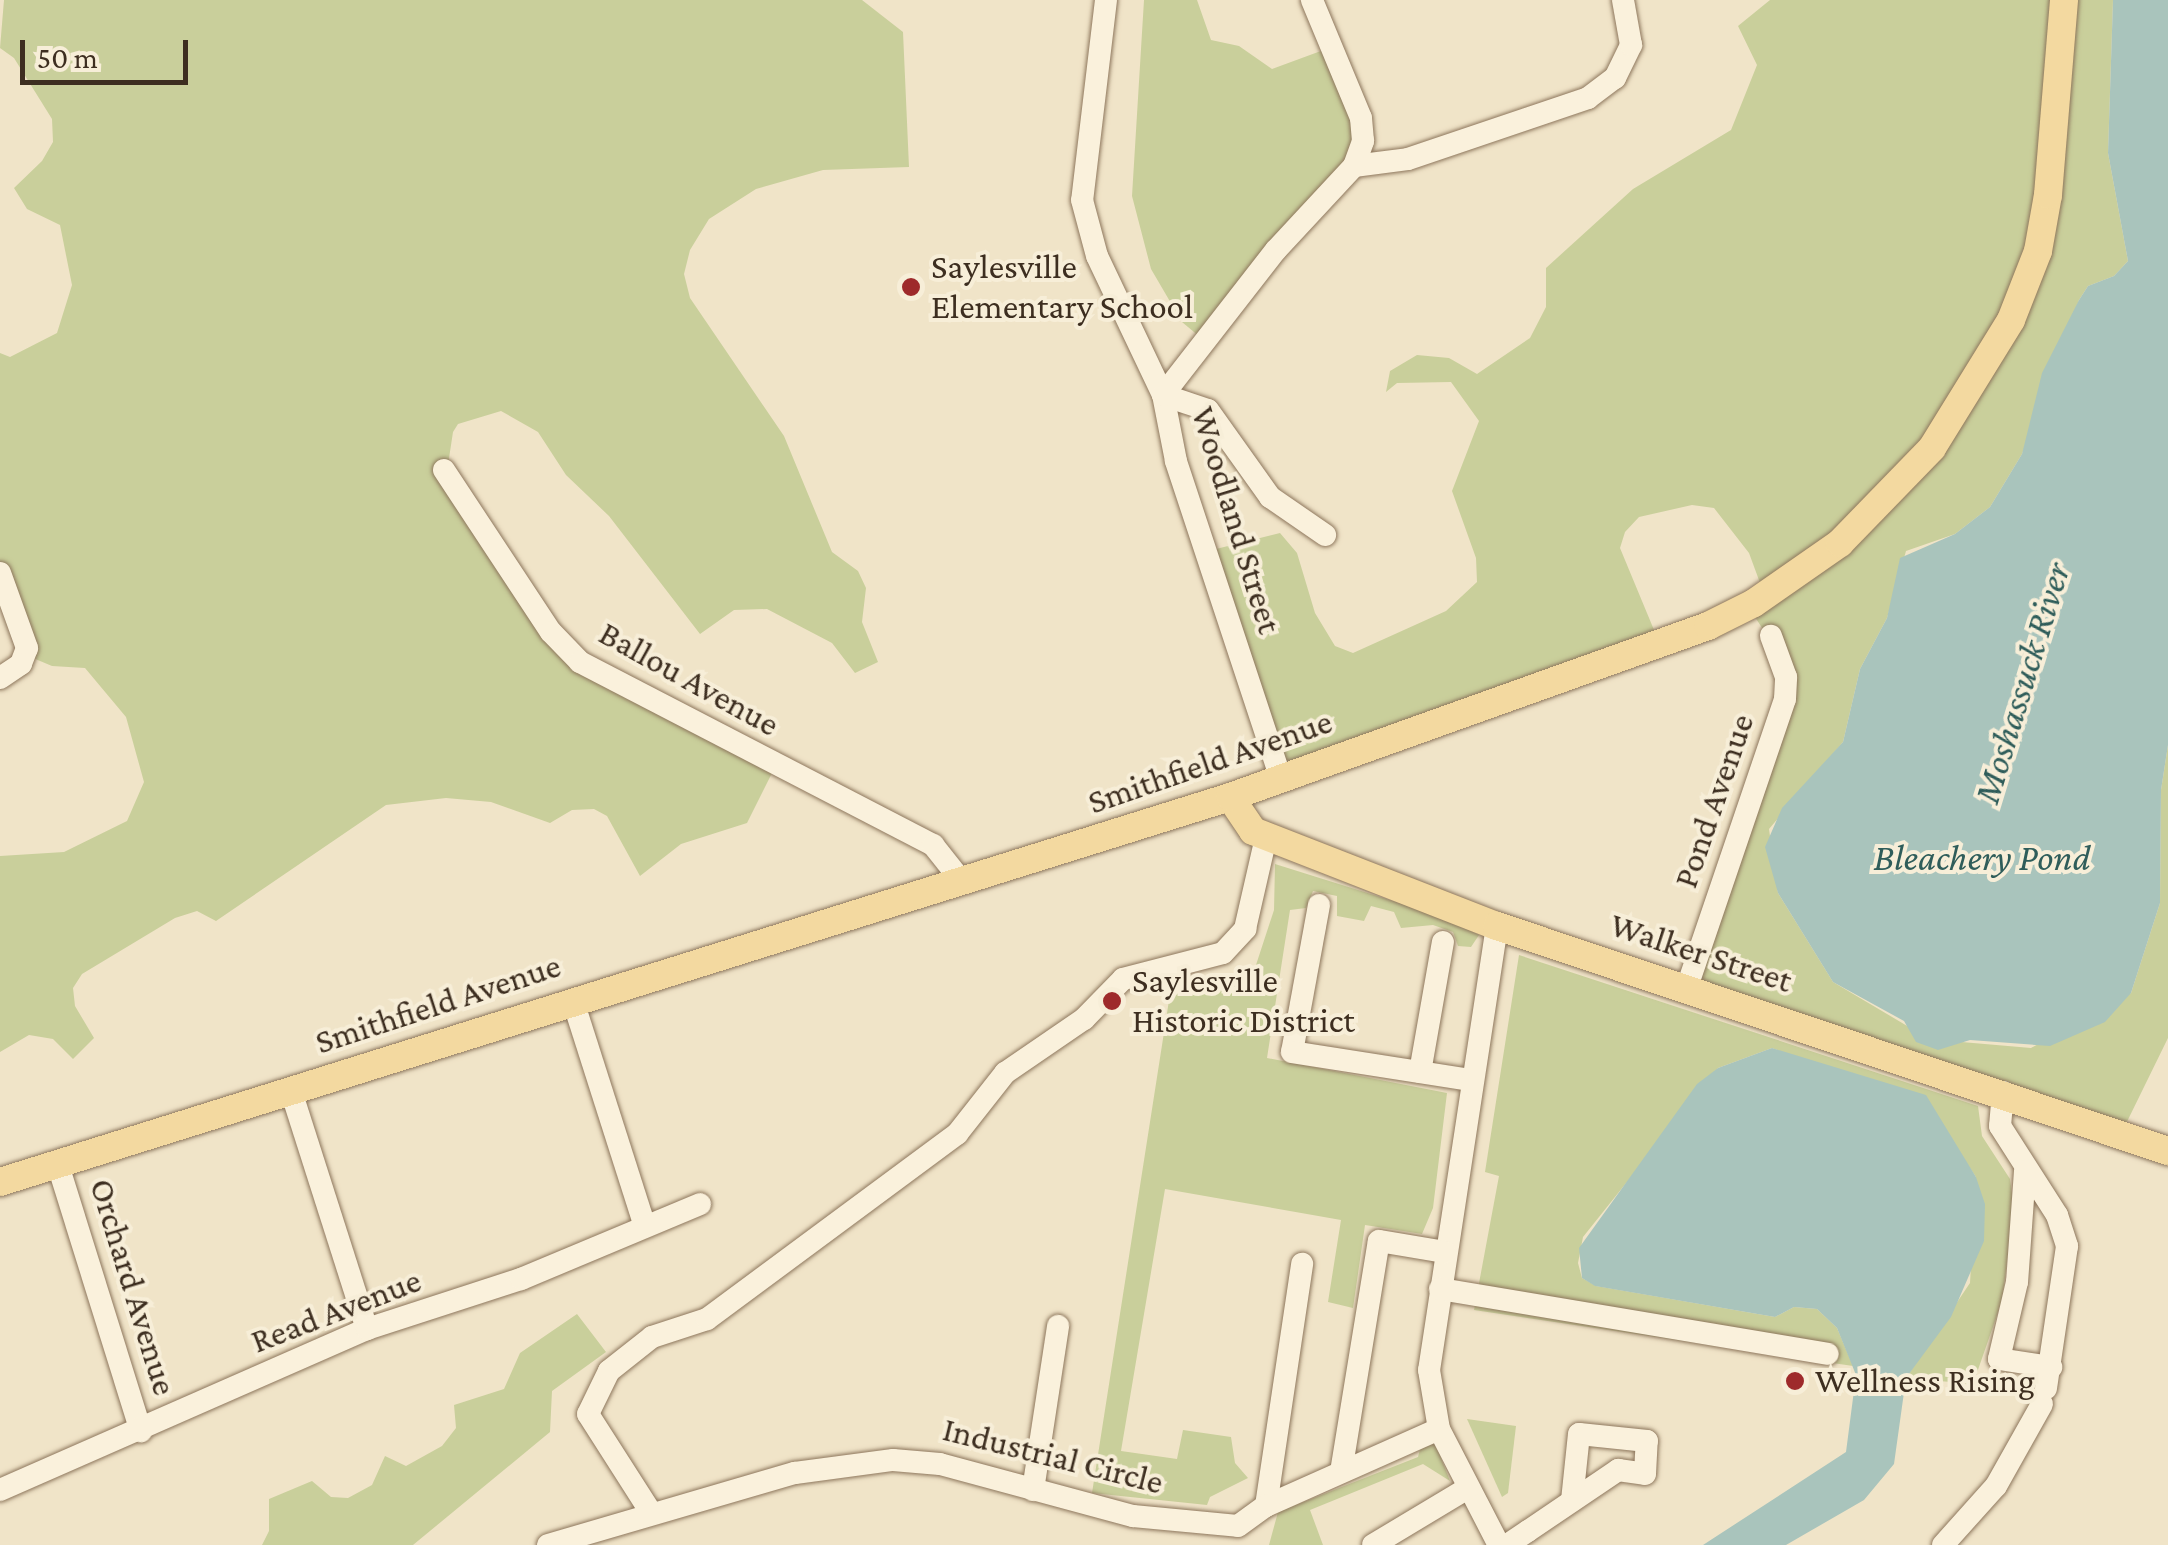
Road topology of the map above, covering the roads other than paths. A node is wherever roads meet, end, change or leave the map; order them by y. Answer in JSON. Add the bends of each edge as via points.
{"nodes":[{"id":1,"x":1106,"y":0,"type":"edge"},
{"id":2,"x":1312,"y":0,"type":"edge"},
{"id":3,"x":1623,"y":0,"type":"edge"},
{"id":4,"x":2064,"y":0,"type":"edge"},
{"id":5,"x":1354,"y":166,"type":"junction"},
{"id":6,"x":1163,"y":395,"type":"junction"},
{"id":7,"x":444,"y":470,"type":"dead end"},
{"id":8,"x":1325,"y":535,"type":"dead end"},
{"id":9,"x":0,"y":574,"type":"edge"},
{"id":10,"x":1771,"y":636,"type":"dead end"},
{"id":11,"x":0,"y":678,"type":"edge"},
{"id":12,"x":1280,"y":776,"type":"junction"},
{"id":13,"x":1230,"y":797,"type":"junction"},
{"id":14,"x":1266,"y":837,"type":"junction"},
{"id":15,"x":960,"y":880,"type":"junction"},
{"id":16,"x":1320,"y":905,"type":"dead end"},
{"id":17,"x":1497,"y":926,"type":"junction"},
{"id":18,"x":1443,"y":942,"type":"dead end"},
{"id":19,"x":1687,"y":987,"type":"junction"},
{"id":20,"x":573,"y":1000,"type":"junction"},
{"id":21,"x":1420,"y":1072,"type":"junction"},
{"id":22,"x":1470,"y":1080,"type":"junction"},
{"id":23,"x":291,"y":1091,"type":"junction"},
{"id":24,"x":2004,"y":1092,"type":"junction"},
{"id":25,"x":2168,"y":1151,"type":"edge"},
{"id":26,"x":58,"y":1164,"type":"junction"},
{"id":27,"x":2025,"y":1172,"type":"junction"},
{"id":28,"x":0,"y":1182,"type":"edge"},
{"id":29,"x":700,"y":1204,"type":"dead end"},
{"id":30,"x":645,"y":1226,"type":"junction"},
{"id":31,"x":1445,"y":1252,"type":"junction"},
{"id":32,"x":1302,"y":1264,"type":"dead end"},
{"id":33,"x":1440,"y":1289,"type":"junction"},
{"id":34,"x":1058,"y":1326,"type":"dead end"},
{"id":35,"x":367,"y":1329,"type":"junction"},
{"id":36,"x":1828,"y":1354,"type":"dead end"},
{"id":37,"x":2046,"y":1386,"type":"junction"},
{"id":38,"x":1440,"y":1428,"type":"junction"},
{"id":39,"x":141,"y":1431,"type":"junction"},
{"id":40,"x":1341,"y":1472,"type":"junction"},
{"id":41,"x":1468,"y":1488,"type":"junction"},
{"id":42,"x":0,"y":1490,"type":"edge"},
{"id":43,"x":1034,"y":1490,"type":"junction"},
{"id":44,"x":1572,"y":1501,"type":"dead end"},
{"id":45,"x":1266,"y":1506,"type":"junction"},
{"id":46,"x":650,"y":1511,"type":"junction"},
{"id":47,"x":1243,"y":1536,"type":"edge"},
{"id":48,"x":548,"y":1545,"type":"edge"},
{"id":49,"x":1373,"y":1545,"type":"edge"},
{"id":50,"x":1503,"y":1545,"type":"edge"},
{"id":51,"x":1943,"y":1545,"type":"edge"}],
"edges":[{"from":1,"to":6,"type":"street","via":[[1082,200],[1097,256]]},
{"from":2,"to":5,"type":"street","via":[[1361,118],[1363,141]]},
{"from":3,"to":5,"type":"street","via":[[1631,45],[1615,78],[1588,98],[1408,159]]},
{"from":4,"to":12,"type":"main road","name":"Smithfield Avenue","via":[[2056,139],[2038,251],[2011,320],[1974,386],[1932,448],[1883,502],[1800,575],[1708,626]]},
{"from":5,"to":6,"type":"street","name":"Woodland Street","via":[[1276,250]]},
{"from":6,"to":8,"type":"street","via":[[1208,410],[1270,498]]},
{"from":6,"to":12,"type":"street","name":"Woodland Street","via":[[1176,460]]},
{"from":7,"to":15,"type":"street","name":"Ballou Avenue","via":[[551,632],[580,662],[933,845]]},
{"from":9,"to":11,"type":"street","via":[[28,648],[21,664]]},
{"from":10,"to":19,"type":"street","name":"Pond Avenue","via":[[1786,677],[1785,699]]},
{"from":12,"to":13,"type":"main road","name":"Smithfield Avenue"},
{"from":13,"to":14,"type":"main road","name":"Walker Street","via":[[1253,831]]},
{"from":13,"to":15,"type":"main road","name":"Smithfield Avenue"},
{"from":14,"to":17,"type":"main road","name":"Walker Street"},
{"from":14,"to":46,"type":"street","via":[[1245,929],[1223,953],[1123,979],[1084,1020],[1005,1072],[957,1134],[707,1319],[652,1337],[610,1371],[588,1414]]},
{"from":15,"to":20,"type":"main road","name":"Smithfield Avenue"},
{"from":16,"to":21,"type":"street","via":[[1292,1052]]},
{"from":17,"to":19,"type":"main road","name":"Walker Street"},
{"from":17,"to":22,"type":"street"},
{"from":18,"to":21,"type":"street"},
{"from":19,"to":24,"type":"main road","name":"Walker Street"},
{"from":20,"to":23,"type":"main road","name":"Smithfield Avenue"},
{"from":20,"to":30,"type":"street"},
{"from":21,"to":22,"type":"street"},
{"from":22,"to":31,"type":"street"},
{"from":23,"to":26,"type":"main road","name":"Smithfield Avenue"},
{"from":23,"to":35,"type":"street"},
{"from":24,"to":25,"type":"main road","name":"Walker Street"},
{"from":24,"to":27,"type":"street","via":[[2000,1126]]},
{"from":26,"to":28,"type":"main road","name":"Smithfield Avenue"},
{"from":26,"to":39,"type":"street","name":"Orchard Avenue"},
{"from":27,"to":37,"type":"street","via":[[2056,1214],[2067,1246]]},
{"from":27,"to":37,"type":"street","via":[[2017,1282],[1998,1359]]},
{"from":29,"to":30,"type":"street","name":"Read Avenue"},
{"from":30,"to":35,"type":"street","name":"Read Avenue","via":[[521,1279]]},
{"from":31,"to":33,"type":"street"},
{"from":31,"to":40,"type":"street","via":[[1379,1241]]},
{"from":32,"to":45,"type":"street"},
{"from":33,"to":36,"type":"street"},
{"from":33,"to":38,"type":"street","via":[[1429,1370]]},
{"from":34,"to":43,"type":"street"},
{"from":35,"to":39,"type":"street","name":"Read Avenue"},
{"from":37,"to":51,"type":"street","via":[[1996,1486]]},
{"from":38,"to":40,"type":"street","name":"Industrial Circle"},
{"from":38,"to":41,"type":"street"},
{"from":39,"to":42,"type":"street","name":"Read Avenue"},
{"from":40,"to":45,"type":"street","name":"Industrial Circle"},
{"from":41,"to":49,"type":"street"},
{"from":41,"to":50,"type":"street"},
{"from":43,"to":46,"type":"street","name":"Industrial Circle","via":[[920,1459],[882,1460],[795,1473]]},
{"from":43,"to":47,"type":"street","name":"Industrial Circle"},
{"from":44,"to":50,"type":"street"},
{"from":45,"to":47,"type":"street","name":"Industrial Circle"},
{"from":46,"to":48,"type":"street","name":"Industrial Circle"}]}
